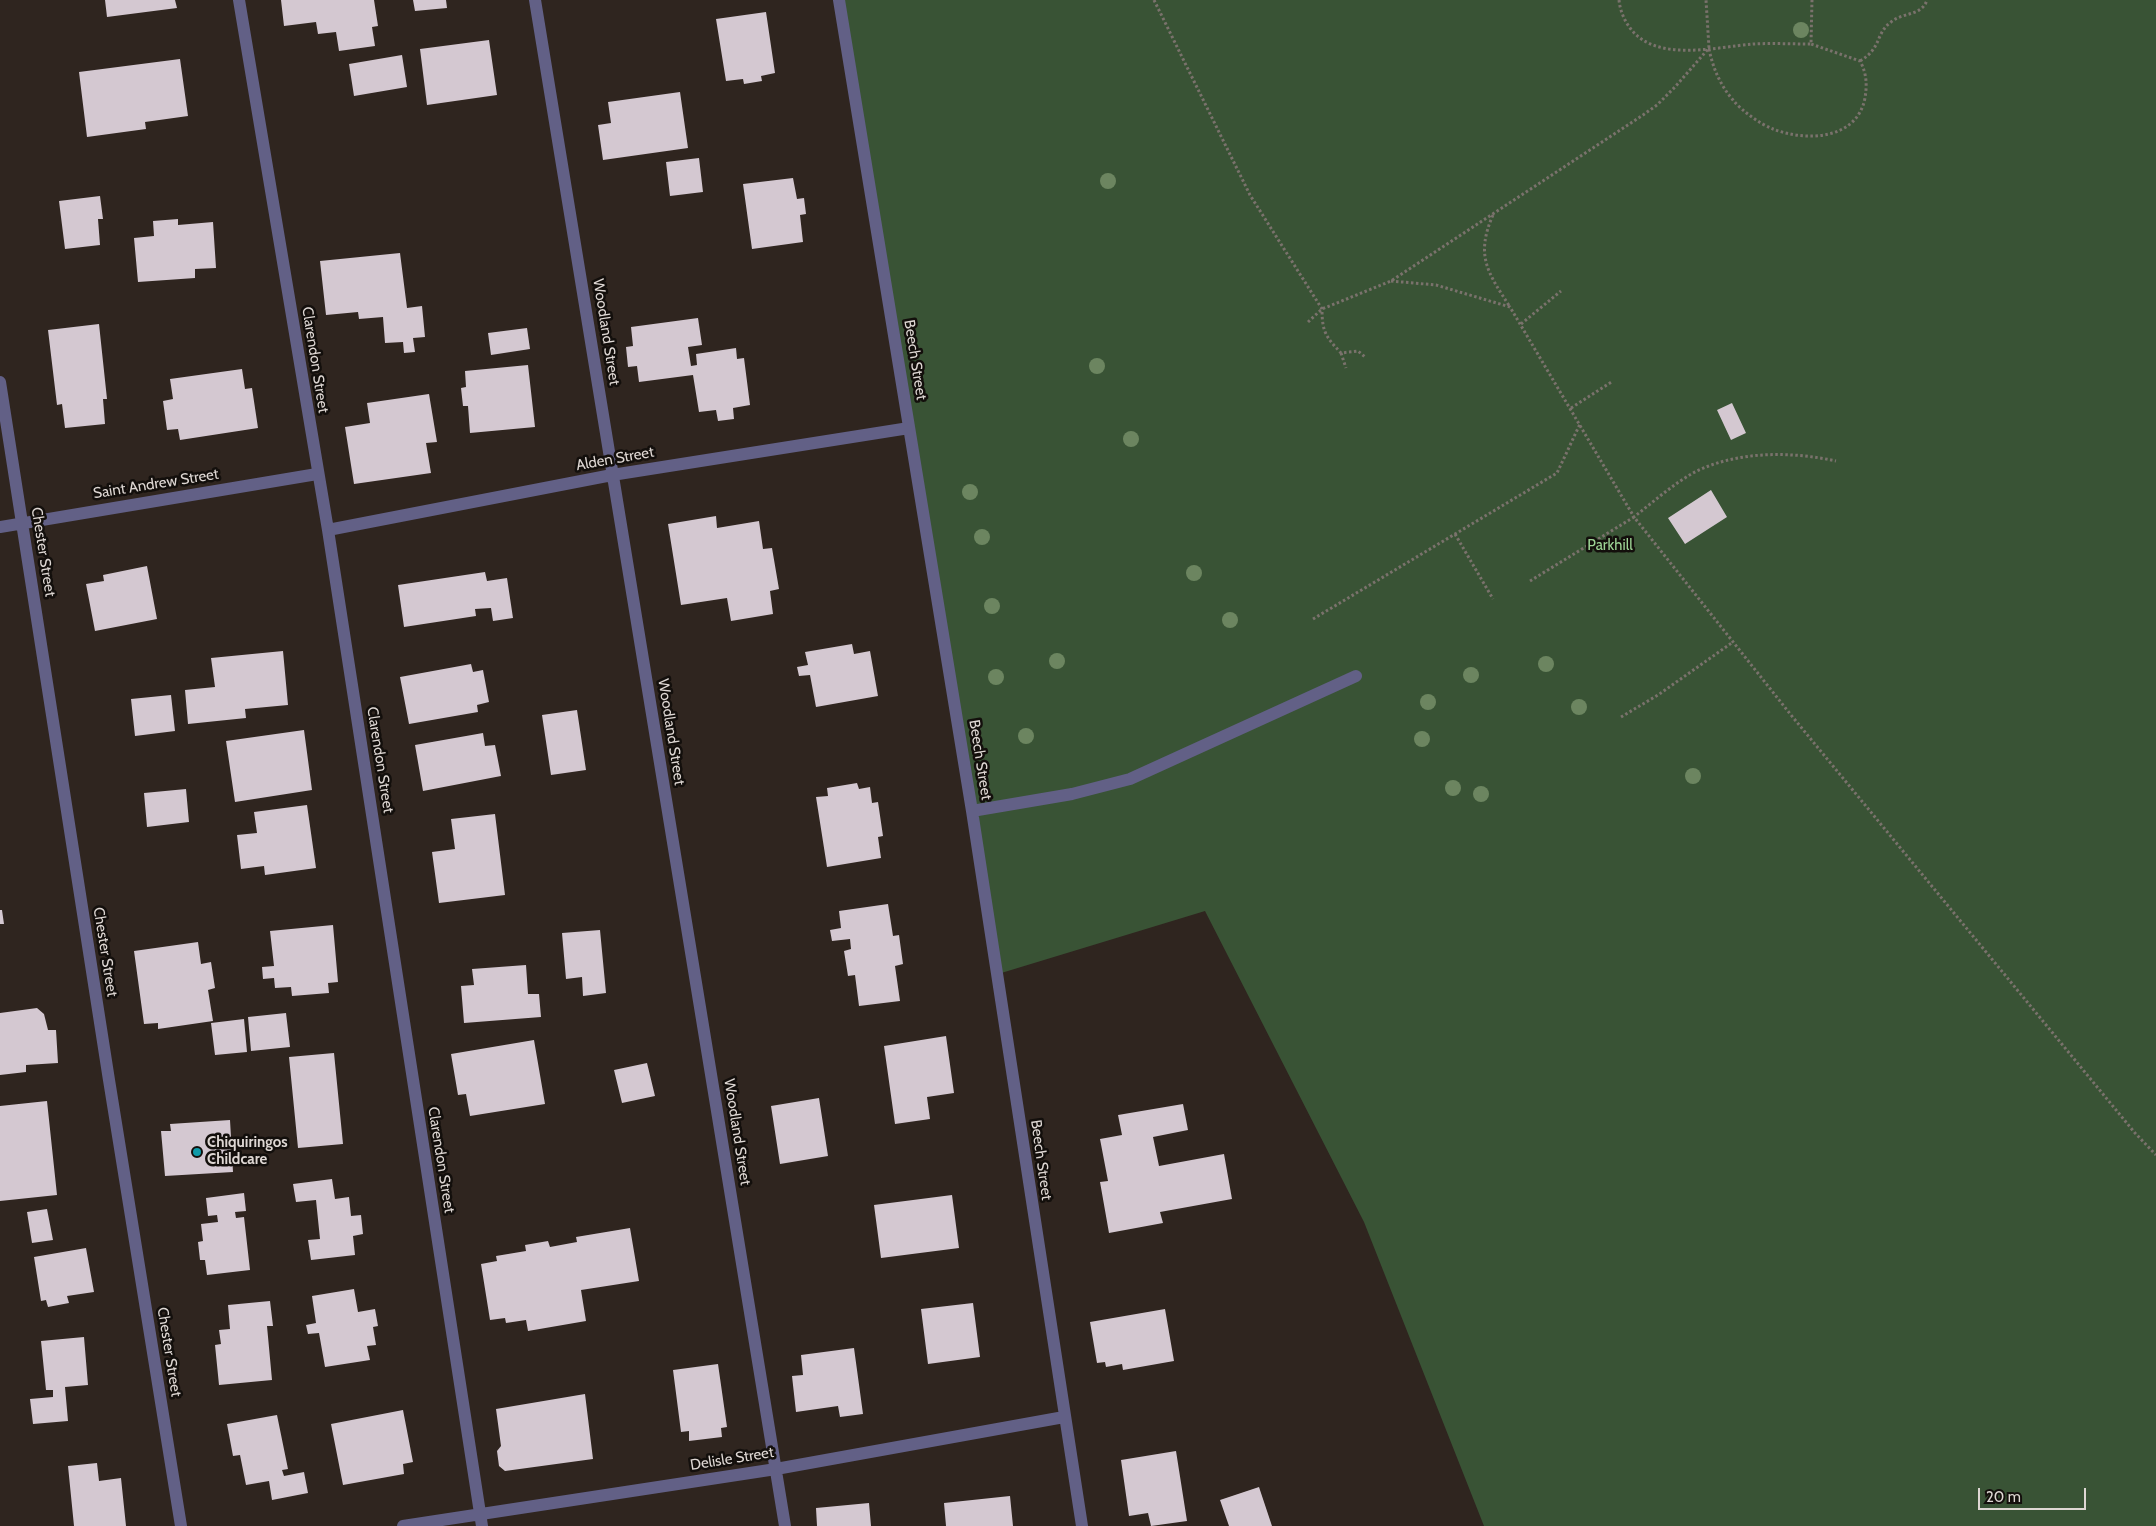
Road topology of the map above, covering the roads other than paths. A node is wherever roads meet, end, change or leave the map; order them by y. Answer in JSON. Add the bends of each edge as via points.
{"nodes":[{"id":1,"x":239,"y":0,"type":"edge"},
{"id":2,"x":535,"y":0,"type":"edge"},
{"id":3,"x":839,"y":0,"type":"edge"},
{"id":4,"x":0,"y":382,"type":"edge"},
{"id":5,"x":910,"y":428,"type":"junction"},
{"id":6,"x":317,"y":474,"type":"junction"},
{"id":7,"x":612,"y":475,"type":"junction"},
{"id":8,"x":22,"y":522,"type":"junction"},
{"id":9,"x":0,"y":527,"type":"edge"},
{"id":10,"x":328,"y":530,"type":"junction"},
{"id":11,"x":1356,"y":676,"type":"dead end"},
{"id":12,"x":972,"y":811,"type":"junction"},
{"id":13,"x":1064,"y":1416,"type":"junction"},
{"id":14,"x":776,"y":1469,"type":"junction"},
{"id":15,"x":481,"y":1520,"type":"edge"},
{"id":16,"x":181,"y":1526,"type":"edge"},
{"id":17,"x":403,"y":1526,"type":"edge"},
{"id":18,"x":785,"y":1526,"type":"edge"},
{"id":19,"x":1082,"y":1526,"type":"edge"}],
"edges":[{"from":1,"to":6,"type":"street","name":"Clarendon Street"},
{"from":2,"to":7,"type":"street","name":"Woodland Street"},
{"from":3,"to":5,"type":"street","name":"Beech Street"},
{"from":4,"to":8,"type":"street","name":"Chester Street"},
{"from":5,"to":7,"type":"street","name":"Alden Street"},
{"from":5,"to":12,"type":"street","name":"Beech Street"},
{"from":6,"to":8,"type":"street","name":"Saint Andrew Street"},
{"from":6,"to":10,"type":"street","name":"Clarendon Street"},
{"from":7,"to":10,"type":"street","name":"Alden Street"},
{"from":7,"to":14,"type":"street","name":"Woodland Street"},
{"from":8,"to":9,"type":"street","name":"Saint Andrew Street"},
{"from":8,"to":16,"type":"street","name":"Chester Street"},
{"from":10,"to":15,"type":"street","name":"Clarendon Street"},
{"from":11,"to":12,"type":"street","via":[[1130,779],[1072,794]]},
{"from":12,"to":13,"type":"street","name":"Beech Street"},
{"from":13,"to":14,"type":"street","name":"Delisle Street"},
{"from":13,"to":19,"type":"street","name":"Beech Street"},
{"from":14,"to":15,"type":"street","name":"Delisle Street"},
{"from":14,"to":18,"type":"street","name":"Woodland Street"},
{"from":15,"to":17,"type":"street","name":"Delisle Street"}]}
